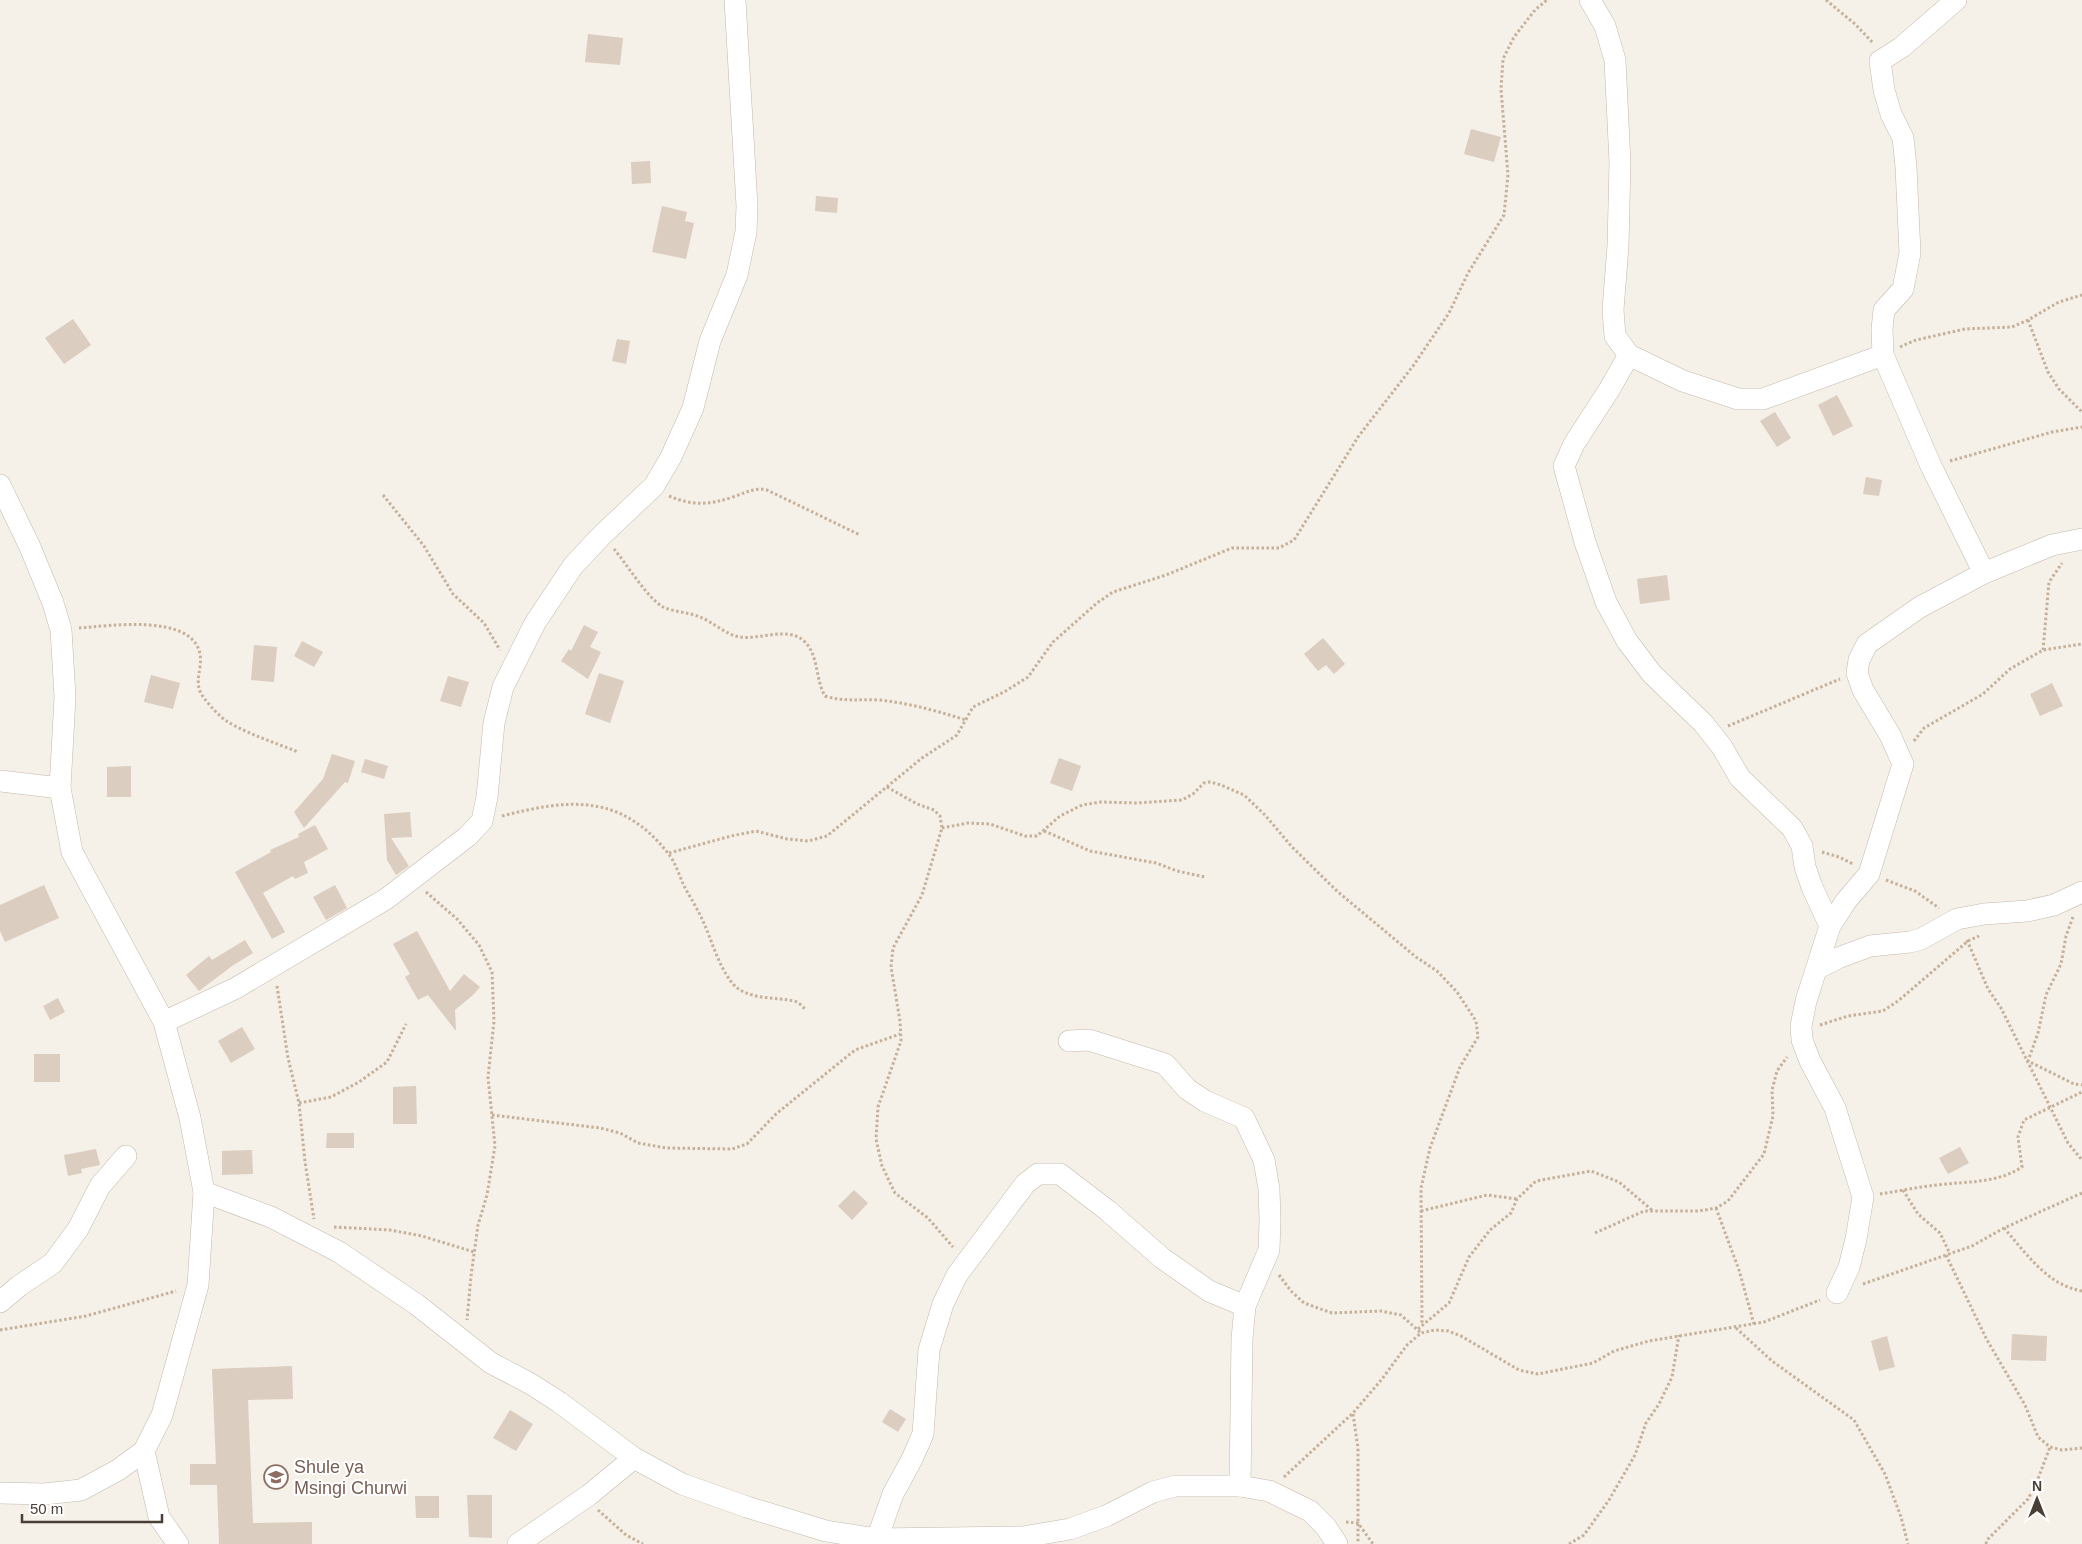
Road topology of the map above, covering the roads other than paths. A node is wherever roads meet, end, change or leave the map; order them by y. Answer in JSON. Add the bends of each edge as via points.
{"nodes":[{"id":1,"x":735,"y":0,"type":"edge"},
{"id":2,"x":1590,"y":0,"type":"edge"},
{"id":3,"x":1956,"y":0,"type":"edge"},
{"id":4,"x":1884,"y":354,"type":"junction"},
{"id":5,"x":1629,"y":355,"type":"junction"},
{"id":6,"x":0,"y":485,"type":"edge"},
{"id":7,"x":2080,"y":539,"type":"edge"},
{"id":8,"x":1984,"y":573,"type":"junction"},
{"id":9,"x":0,"y":781,"type":"edge"},
{"id":10,"x":60,"y":788,"type":"junction"},
{"id":11,"x":2082,"y":892,"type":"edge"},
{"id":12,"x":1830,"y":926,"type":"junction"},
{"id":13,"x":1818,"y":968,"type":"junction"},
{"id":14,"x":164,"y":1022,"type":"junction"},
{"id":15,"x":1069,"y":1041,"type":"dead end"},
{"id":16,"x":126,"y":1156,"type":"dead end"},
{"id":17,"x":204,"y":1192,"type":"junction"},
{"id":18,"x":1837,"y":1293,"type":"road end"},
{"id":19,"x":0,"y":1302,"type":"edge"},
{"id":20,"x":1245,"y":1306,"type":"junction"},
{"id":21,"x":144,"y":1451,"type":"junction"},
{"id":22,"x":634,"y":1458,"type":"junction"},
{"id":23,"x":1240,"y":1486,"type":"junction"},
{"id":24,"x":0,"y":1493,"type":"edge"},
{"id":25,"x":1332,"y":1536,"type":"edge"},
{"id":26,"x":876,"y":1538,"type":"junction"},
{"id":27,"x":178,"y":1544,"type":"edge"},
{"id":28,"x":518,"y":1544,"type":"edge"}],
"edges":[{"from":1,"to":14,"type":"street","via":[[747,191],[746,232],[737,275],[710,341],[693,408],[671,457],[654,486],[573,566],[535,623],[512,667],[494,723],[482,821],[468,836],[386,899],[236,988]]},
{"from":2,"to":5,"type":"street","via":[[1605,26],[1615,60],[1620,162],[1613,310],[1615,336]]},
{"from":3,"to":4,"type":"street","via":[[1902,47],[1880,61],[1891,114],[1903,138],[1910,253],[1903,290],[1884,310]]},
{"from":4,"to":5,"type":"street","via":[[1763,399],[1738,400],[1683,382]]},
{"from":4,"to":8,"type":"street","via":[[1931,466]]},
{"from":5,"to":12,"type":"street","via":[[1564,466],[1606,602],[1627,641],[1652,674],[1712,733],[1740,778],[1792,828],[1802,846],[1805,867]]},
{"from":6,"to":10,"type":"street","via":[[30,547],[61,630],[65,697]]},
{"from":7,"to":8,"type":"street","via":[[2052,545]]},
{"from":8,"to":12,"type":"street","via":[[1920,607],[1867,644],[1859,660],[1857,673],[1863,690],[1903,764],[1869,874],[1846,900]]},
{"from":9,"to":10,"type":"street"},
{"from":10,"to":14,"type":"street","via":[[72,852]]},
{"from":11,"to":13,"type":"street","via":[[2054,905],[2027,911],[1954,920],[1921,939],[1862,949]]},
{"from":12,"to":13,"type":"street"},
{"from":13,"to":18,"type":"street","via":[[1806,1001],[1802,1040],[1835,1108],[1863,1197],[1849,1267]]},
{"from":14,"to":17,"type":"street","via":[[190,1118]]},
{"from":15,"to":20,"type":"street","via":[[1089,1040],[1165,1064],[1187,1089],[1244,1118],[1264,1160],[1269,1189],[1269,1250]]},
{"from":16,"to":19,"type":"street","via":[[100,1186],[78,1229],[53,1264]]},
{"from":17,"to":21,"type":"street","via":[[198,1285],[162,1415]]},
{"from":17,"to":22,"type":"street","via":[[325,1234],[339,1252],[416,1304],[491,1363],[559,1402]]},
{"from":20,"to":23,"type":"street"},
{"from":20,"to":26,"type":"street","via":[[1209,1291],[1060,1174],[1038,1174],[1025,1184],[965,1264],[943,1304],[928,1350],[923,1434],[893,1494]]},
{"from":21,"to":24,"type":"street","via":[[81,1490],[44,1494]]},
{"from":21,"to":27,"type":"street","via":[[159,1518]]},
{"from":22,"to":26,"type":"street","via":[[682,1484],[747,1507],[826,1531]]},
{"from":22,"to":28,"type":"street"},
{"from":23,"to":25,"type":"street","via":[[1269,1491],[1310,1511]]},
{"from":23,"to":26,"type":"street","via":[[1175,1486],[1153,1492],[1106,1516],[1070,1529],[1023,1537]]}]}
